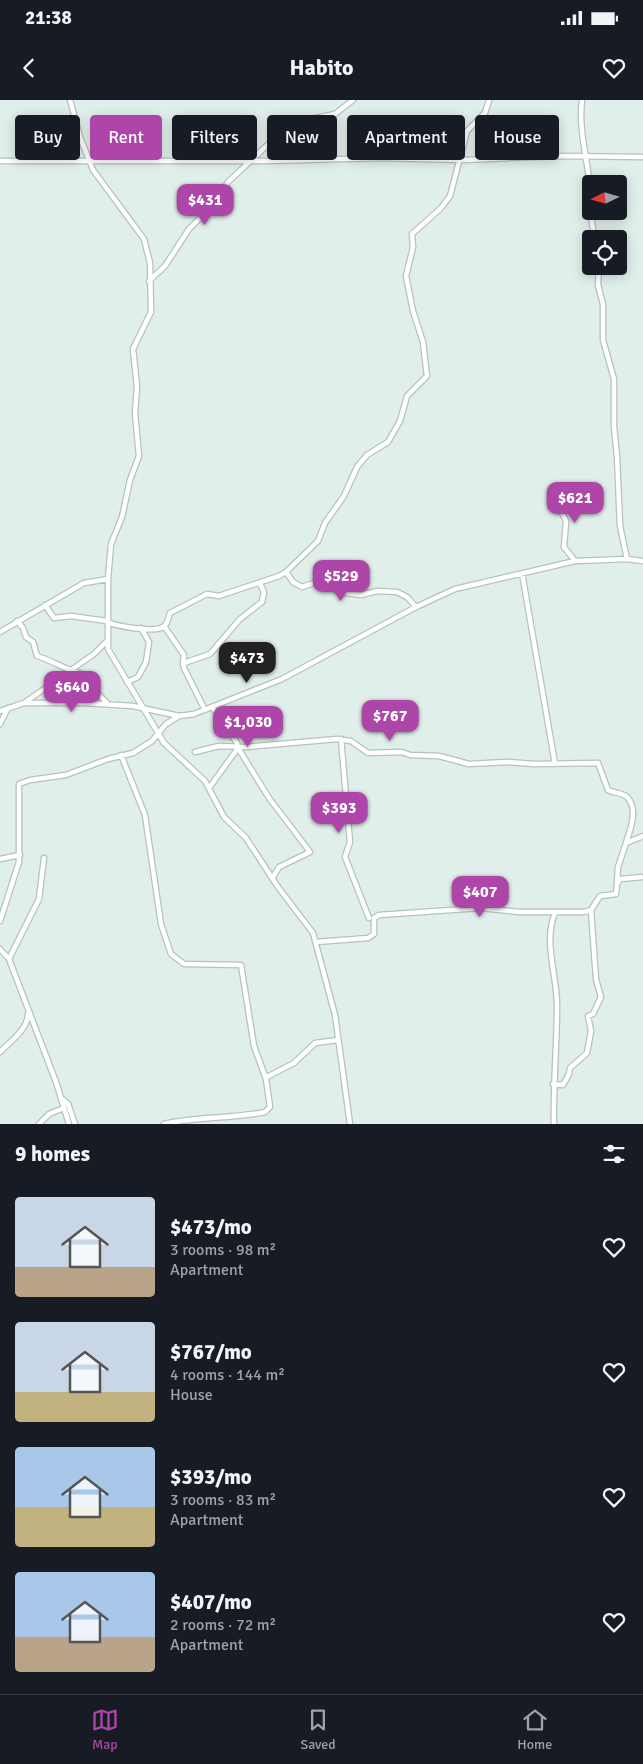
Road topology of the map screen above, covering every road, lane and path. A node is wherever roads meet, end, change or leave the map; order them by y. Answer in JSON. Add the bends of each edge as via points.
{"nodes":[{"id":1,"x":70,"y":100,"type":"edge"},
{"id":2,"x":353,"y":100,"type":"edge"},
{"id":3,"x":489,"y":100,"type":"edge"},
{"id":4,"x":582,"y":100,"type":"edge"},
{"id":5,"x":465,"y":141,"type":"edge"},
{"id":6,"x":257,"y":156,"type":"edge"},
{"id":7,"x":585,"y":157,"type":"junction"},
{"id":8,"x":643,"y":157,"type":"edge"},
{"id":9,"x":347,"y":159,"type":"edge"},
{"id":10,"x":89,"y":160,"type":"junction"},
{"id":11,"x":172,"y":160,"type":"edge"},
{"id":12,"x":253,"y":160,"type":"edge"},
{"id":13,"x":257,"y":160,"type":"edge"},
{"id":14,"x":461,"y":160,"type":"edge"},
{"id":15,"x":465,"y":160,"type":"edge"},
{"id":16,"x":0,"y":161,"type":"edge"},
{"id":17,"x":593,"y":230,"type":"edge"},
{"id":18,"x":599,"y":275,"type":"edge"},
{"id":19,"x":149,"y":281,"type":"junction"},
{"id":20,"x":556,"y":508,"type":"dead end"},
{"id":21,"x":627,"y":559,"type":"junction"},
{"id":22,"x":575,"y":561,"type":"junction"},
{"id":23,"x":643,"y":561,"type":"edge"},
{"id":24,"x":286,"y":572,"type":"junction"},
{"id":25,"x":522,"y":573,"type":"junction"},
{"id":26,"x":108,"y":580,"type":"junction"},
{"id":27,"x":260,"y":584,"type":"junction"},
{"id":28,"x":45,"y":605,"type":"junction"},
{"id":29,"x":416,"y":607,"type":"junction"},
{"id":30,"x":17,"y":621,"type":"junction"},
{"id":31,"x":107,"y":622,"type":"junction"},
{"id":32,"x":164,"y":626,"type":"junction"},
{"id":33,"x":141,"y":628,"type":"junction"},
{"id":34,"x":0,"y":632,"type":"edge"},
{"id":35,"x":106,"y":641,"type":"junction"},
{"id":36,"x":184,"y":666,"type":"junction"},
{"id":37,"x":69,"y":670,"type":"junction"},
{"id":38,"x":128,"y":682,"type":"junction"},
{"id":39,"x":24,"y":703,"type":"junction"},
{"id":40,"x":108,"y":704,"type":"junction"},
{"id":41,"x":212,"y":707,"type":"junction"},
{"id":42,"x":8,"y":708,"type":"junction"},
{"id":43,"x":144,"y":708,"type":"junction"},
{"id":44,"x":204,"y":710,"type":"junction"},
{"id":45,"x":0,"y":711,"type":"edge"},
{"id":46,"x":179,"y":716,"type":"junction"},
{"id":47,"x":0,"y":724,"type":"edge"},
{"id":48,"x":158,"y":734,"type":"junction"},
{"id":49,"x":341,"y":739,"type":"junction"},
{"id":50,"x":238,"y":747,"type":"junction"},
{"id":51,"x":195,"y":752,"type":"dead end"},
{"id":52,"x":121,"y":755,"type":"junction"},
{"id":53,"x":555,"y":764,"type":"junction"},
{"id":54,"x":209,"y":788,"type":"junction"},
{"id":55,"x":643,"y":836,"type":"edge"},
{"id":56,"x":626,"y":844,"type":"junction"},
{"id":57,"x":20,"y":855,"type":"junction"},
{"id":58,"x":44,"y":858,"type":"dead end"},
{"id":59,"x":0,"y":859,"type":"edge"},
{"id":60,"x":273,"y":877,"type":"junction"},
{"id":61,"x":643,"y":877,"type":"edge"},
{"id":62,"x":617,"y":884,"type":"junction"},
{"id":63,"x":591,"y":910,"type":"junction"},
{"id":64,"x":555,"y":913,"type":"junction"},
{"id":65,"x":369,"y":918,"type":"dead end"},
{"id":66,"x":0,"y":921,"type":"edge"},
{"id":67,"x":316,"y":942,"type":"junction"},
{"id":68,"x":0,"y":949,"type":"edge"},
{"id":69,"x":9,"y":959,"type":"junction"},
{"id":70,"x":28,"y":1011,"type":"junction"},
{"id":71,"x":338,"y":1040,"type":"junction"},
{"id":72,"x":0,"y":1052,"type":"edge"},
{"id":73,"x":266,"y":1079,"type":"junction"},
{"id":74,"x":553,"y":1084,"type":"junction"},
{"id":75,"x":61,"y":1098,"type":"junction"},
{"id":76,"x":64,"y":1108,"type":"junction"},
{"id":77,"x":39,"y":1124,"type":"edge"},
{"id":78,"x":69,"y":1124,"type":"edge"},
{"id":79,"x":75,"y":1124,"type":"edge"},
{"id":80,"x":164,"y":1124,"type":"edge"},
{"id":81,"x":350,"y":1124,"type":"edge"},
{"id":82,"x":554,"y":1124,"type":"edge"}],
"edges":[{"from":1,"to":10,"type":"street"},
{"from":2,"to":6,"type":"street","via":[[335,114],[293,126]]},
{"from":3,"to":5,"type":"street","via":[[485,113],[467,131]]},
{"from":4,"to":7,"type":"street"},
{"from":7,"to":8,"type":"street"},
{"from":7,"to":15,"type":"street"},
{"from":7,"to":17,"type":"street"},
{"from":9,"to":13,"type":"street"},
{"from":10,"to":11,"type":"street"},
{"from":10,"to":16,"type":"street"},
{"from":10,"to":19,"type":"street","via":[[147,245]]},
{"from":12,"to":19,"type":"street","via":[[228,182],[215,203],[189,229],[165,266]]},
{"from":14,"to":24,"type":"street","via":[[446,201],[412,234],[413,247],[406,269],[407,286],[426,357],[427,376],[407,396],[400,422],[388,442],[367,455],[357,467],[318,541]]},
{"from":18,"to":21,"type":"street","via":[[603,340],[614,379],[620,526]]},
{"from":19,"to":26,"type":"street","via":[[151,312],[133,349],[139,456],[111,544]]},
{"from":20,"to":22,"type":"street","via":[[560,508],[566,520],[564,548]]},
{"from":21,"to":22,"type":"street"},
{"from":21,"to":23,"type":"street"},
{"from":22,"to":25,"type":"street"},
{"from":24,"to":27,"type":"street"},
{"from":24,"to":29,"type":"street","via":[[293,582],[302,587],[314,583],[361,595],[377,591],[397,592],[408,597]]},
{"from":25,"to":29,"type":"street","via":[[455,589]]},
{"from":25,"to":53,"type":"street"},
{"from":26,"to":28,"type":"street","via":[[84,583]]},
{"from":26,"to":31,"type":"street"},
{"from":27,"to":32,"type":"street","via":[[219,596],[207,594],[170,613]]},
{"from":27,"to":36,"type":"street","via":[[264,592],[262,602],[240,619],[210,654],[186,661]]},
{"from":28,"to":30,"type":"street"},
{"from":28,"to":31,"type":"street","via":[[54,618],[71,616]]},
{"from":29,"to":41,"type":"street","via":[[282,679]]},
{"from":30,"to":34,"type":"street"},
{"from":30,"to":37,"type":"street","via":[[24,628],[26,637],[33,642],[37,656],[53,660]]},
{"from":31,"to":33,"type":"street"},
{"from":31,"to":35,"type":"street"},
{"from":32,"to":33,"type":"street"},
{"from":32,"to":36,"type":"street","via":[[184,655]]},
{"from":33,"to":38,"type":"street","via":[[149,642],[146,662],[138,677]]},
{"from":35,"to":37,"type":"street","via":[[94,654]]},
{"from":35,"to":38,"type":"street","via":[[108,651]]},
{"from":36,"to":44,"type":"street"},
{"from":37,"to":39,"type":"street"},
{"from":37,"to":40,"type":"street","via":[[82,674]]},
{"from":38,"to":43,"type":"street"},
{"from":39,"to":40,"type":"street"},
{"from":39,"to":42,"type":"street"},
{"from":40,"to":43,"type":"street"},
{"from":41,"to":44,"type":"street"},
{"from":41,"to":50,"type":"street"},
{"from":42,"to":45,"type":"street"},
{"from":42,"to":47,"type":"street"},
{"from":43,"to":46,"type":"street"},
{"from":43,"to":48,"type":"street"},
{"from":44,"to":46,"type":"street"},
{"from":46,"to":48,"type":"street"},
{"from":48,"to":52,"type":"street","via":[[141,749]]},
{"from":48,"to":54,"type":"street"},
{"from":49,"to":50,"type":"street"},
{"from":49,"to":53,"type":"street","via":[[351,741],[368,753],[402,752],[482,764]]},
{"from":49,"to":65,"type":"street","via":[[350,842],[345,857]]},
{"from":50,"to":51,"type":"street","via":[[219,746]]},
{"from":50,"to":54,"type":"street"},
{"from":50,"to":60,"type":"street","via":[[269,798],[310,852],[280,867]]},
{"from":52,"to":57,"type":"street","via":[[75,772],[19,784]]},
{"from":52,"to":73,"type":"street","via":[[145,815],[166,943],[171,954],[184,964],[241,965],[252,1036]]},
{"from":53,"to":56,"type":"street","via":[[591,762],[600,766],[608,790],[626,796],[631,807],[631,826]]},
{"from":54,"to":60,"type":"street","via":[[224,817],[246,838]]},
{"from":55,"to":56,"type":"street"},
{"from":56,"to":62,"type":"street","via":[[618,867]]},
{"from":57,"to":59,"type":"street"},
{"from":57,"to":66,"type":"street"},
{"from":58,"to":69,"type":"street","via":[[39,899]]},
{"from":60,"to":67,"type":"street"},
{"from":61,"to":62,"type":"street","via":[[620,880]]},
{"from":62,"to":63,"type":"street","via":[[616,894],[598,898]]},
{"from":63,"to":64,"type":"street"},
{"from":63,"to":74,"type":"street","via":[[596,979],[601,997],[593,1014],[588,1016],[591,1031],[586,1055],[570,1068],[563,1085]]},
{"from":64,"to":67,"type":"street","via":[[480,908],[379,915],[374,918],[374,934],[368,938]]},
{"from":64,"to":74,"type":"street","via":[[551,936],[557,1005]]},
{"from":67,"to":71,"type":"street","via":[[335,1014]]},
{"from":68,"to":69,"type":"street"},
{"from":69,"to":70,"type":"street"},
{"from":70,"to":72,"type":"street","via":[[25,1024]]},
{"from":70,"to":75,"type":"street"},
{"from":71,"to":73,"type":"street","via":[[315,1043],[294,1063]]},
{"from":71,"to":81,"type":"street"},
{"from":73,"to":80,"type":"street","via":[[270,1106],[266,1112],[234,1118],[185,1119]]},
{"from":74,"to":82,"type":"street"},
{"from":75,"to":76,"type":"street"},
{"from":75,"to":79,"type":"street","via":[[68,1104]]},
{"from":76,"to":77,"type":"street","via":[[48,1114]]},
{"from":76,"to":78,"type":"street"}]}
